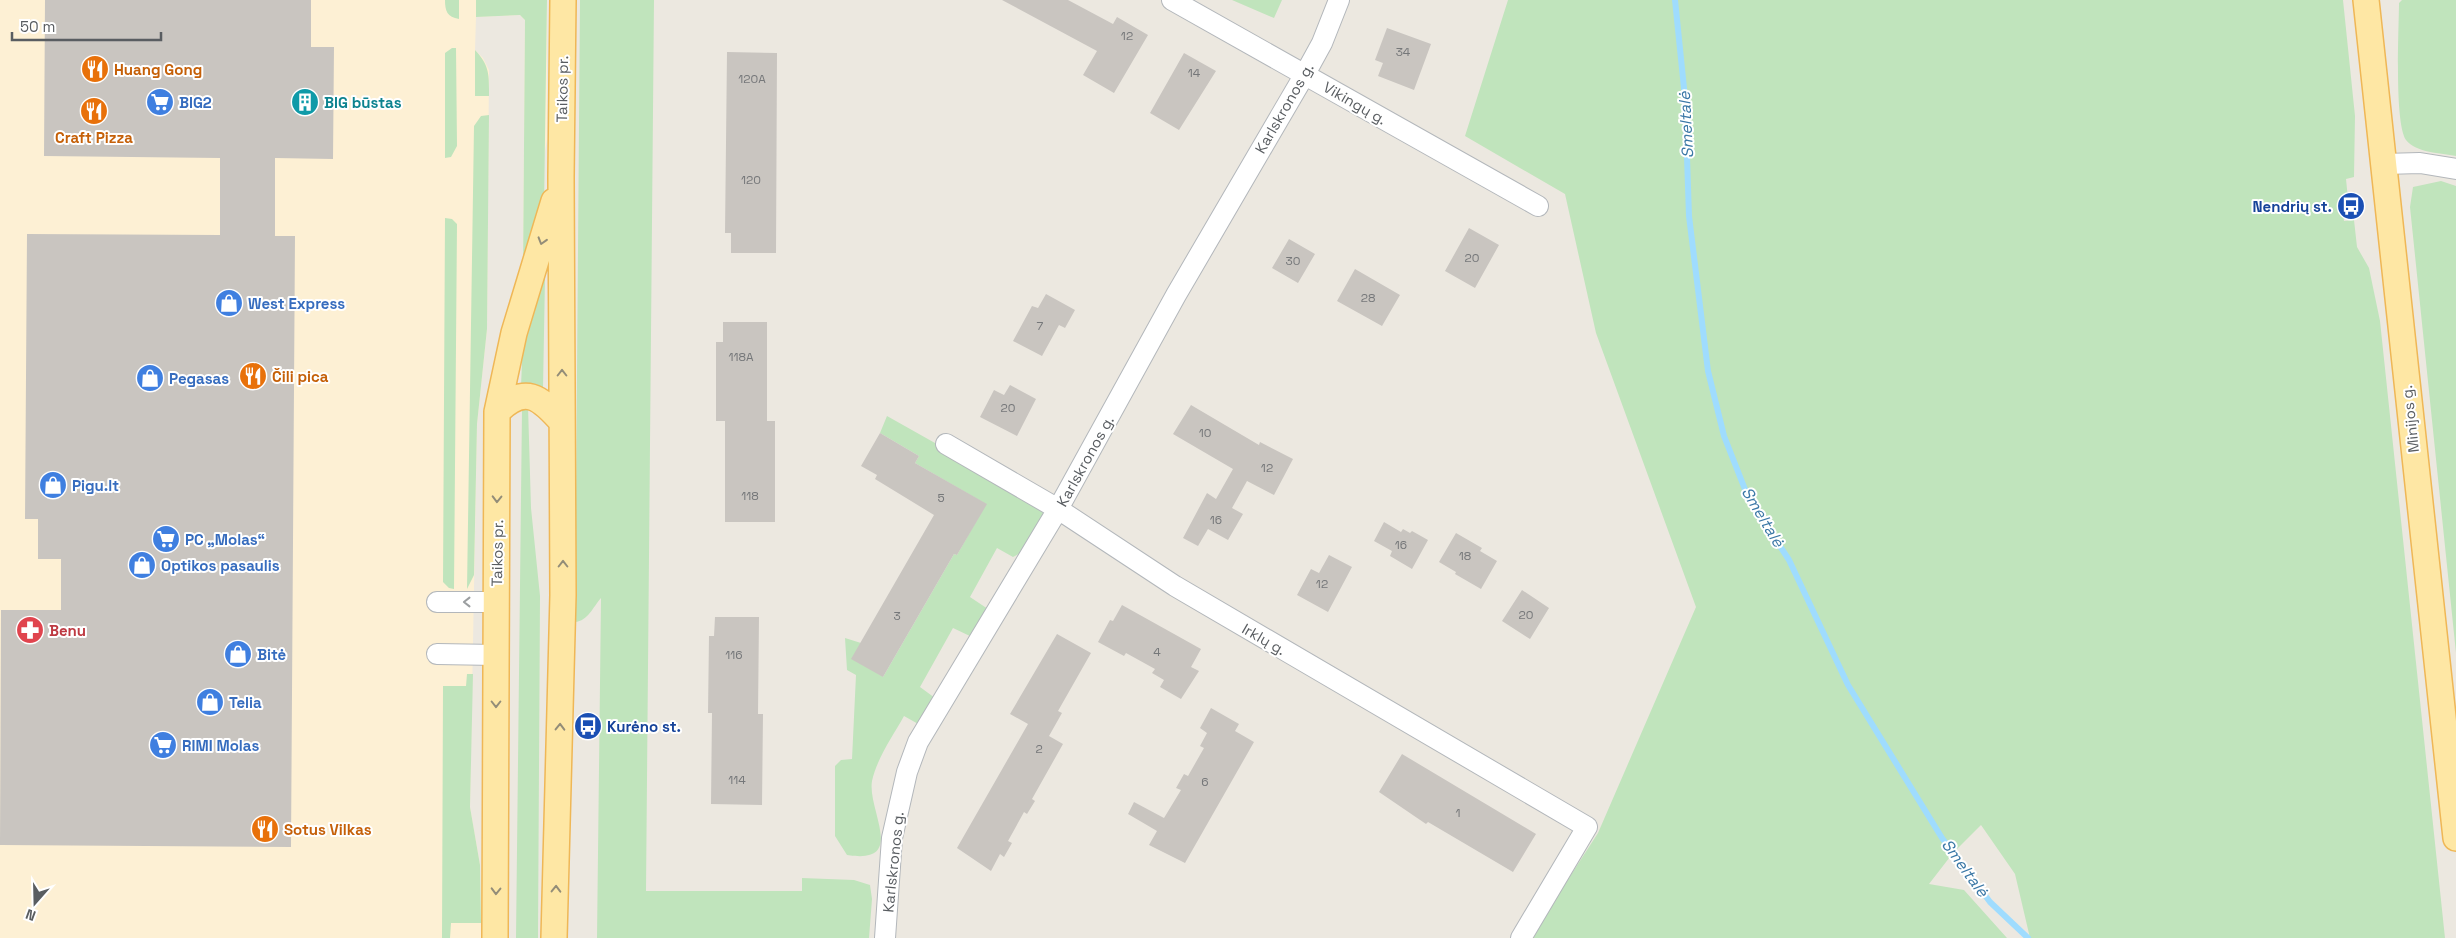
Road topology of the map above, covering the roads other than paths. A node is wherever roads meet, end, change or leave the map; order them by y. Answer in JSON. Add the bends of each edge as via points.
{"nodes":[{"id":1,"x":563,"y":0,"type":"edge"},
{"id":2,"x":1172,"y":0,"type":"edge"},
{"id":3,"x":1339,"y":0,"type":"edge"},
{"id":4,"x":2366,"y":0,"type":"edge"},
{"id":5,"x":1305,"y":74,"type":"junction"},
{"id":6,"x":2384,"y":164,"type":"junction"},
{"id":7,"x":2456,"y":169,"type":"edge"},
{"id":8,"x":561,"y":177,"type":"junction"},
{"id":9,"x":1538,"y":206,"type":"dead end"},
{"id":10,"x":497,"y":412,"type":"junction"},
{"id":11,"x":562,"y":422,"type":"junction"},
{"id":12,"x":946,"y":444,"type":"dead end"},
{"id":13,"x":1058,"y":508,"type":"junction"},
{"id":14,"x":437,"y":602,"type":"dead end"},
{"id":15,"x":496,"y":602,"type":"junction"},
{"id":16,"x":437,"y":654,"type":"dead end"},
{"id":17,"x":496,"y":655,"type":"junction"},
{"id":18,"x":2456,"y":838,"type":"edge"},
{"id":19,"x":495,"y":938,"type":"edge"},
{"id":20,"x":554,"y":938,"type":"edge"},
{"id":21,"x":886,"y":938,"type":"edge"},
{"id":22,"x":1521,"y":938,"type":"edge"}],
"edges":[{"from":1,"to":8,"type":"main road","name":"Taikos pr."},
{"from":2,"to":5,"type":"street","name":"Vikingų g."},
{"from":3,"to":5,"type":"street","name":"Karlskronos g.","via":[[1322,43]]},
{"from":4,"to":6,"type":"main road","name":"Minijos g."},
{"from":5,"to":9,"type":"street","name":"Vikingų g."},
{"from":5,"to":13,"type":"street","name":"Karlskronos g.","via":[[1176,295]]},
{"from":6,"to":7,"type":"street","via":[[2420,162]]},
{"from":6,"to":18,"type":"main road","name":"Minijos g."},
{"from":8,"to":10,"type":"main road","name":"Taikos pr.","one_way":true,"via":[[514,332]]},
{"from":11,"to":8,"type":"main road","name":"Taikos pr.","one_way":true},
{"from":10,"to":11,"type":"main road","via":[[517,397],[528,395],[545,402]]},
{"from":10,"to":15,"type":"main road","name":"Taikos pr.","one_way":true},
{"from":20,"to":11,"type":"main road","name":"Taikos pr.","one_way":true,"via":[[563,605]]},
{"from":12,"to":13,"type":"street","name":"Irklų g."},
{"from":13,"to":21,"type":"street","name":"Karlskronos g.","via":[[918,742],[907,772],[892,838]]},
{"from":13,"to":22,"type":"street","name":"Irklų g.","via":[[1175,586],[1587,827]]},
{"from":15,"to":14,"type":"street","one_way":true},
{"from":15,"to":17,"type":"main road","name":"Taikos pr."},
{"from":16,"to":17,"type":"street"},
{"from":17,"to":19,"type":"main road","name":"Taikos pr.","one_way":true}]}
